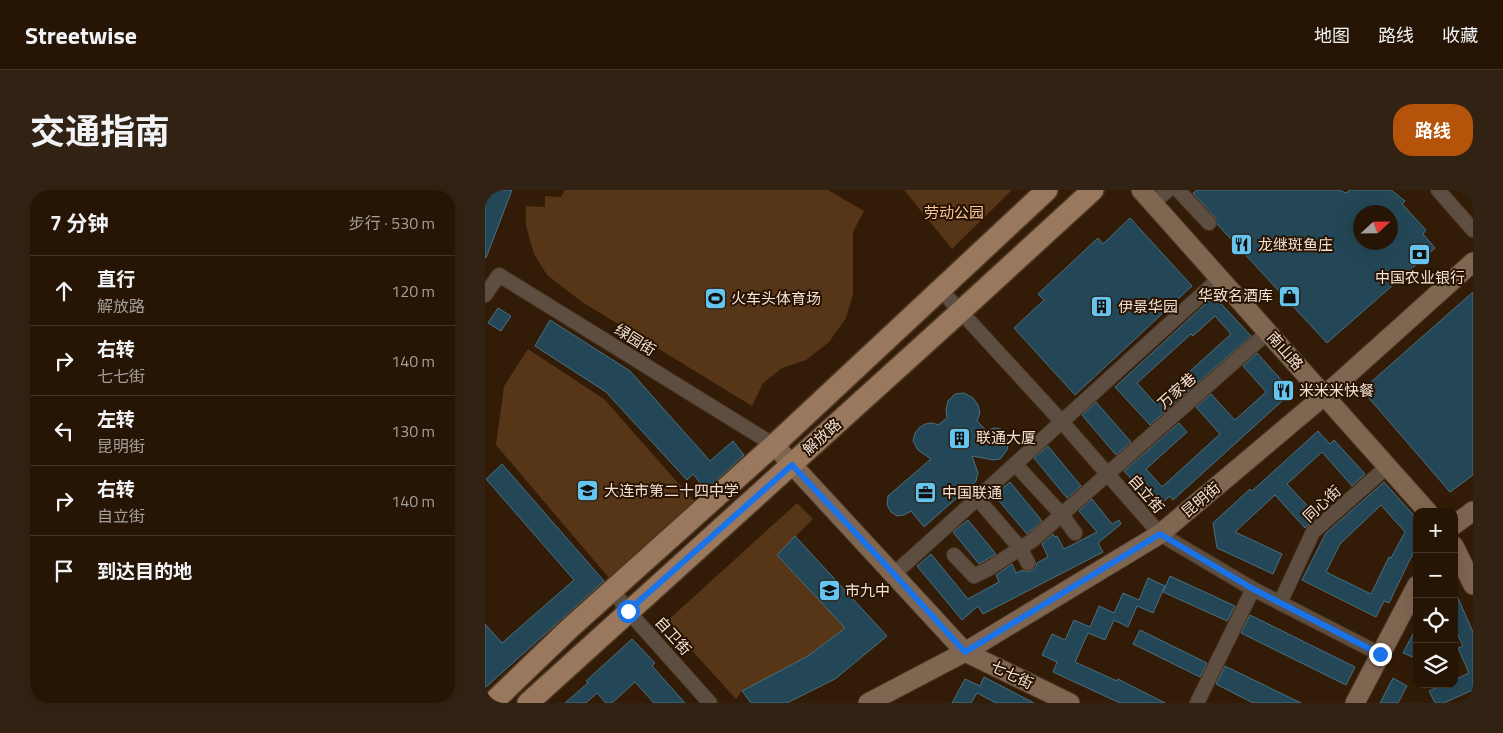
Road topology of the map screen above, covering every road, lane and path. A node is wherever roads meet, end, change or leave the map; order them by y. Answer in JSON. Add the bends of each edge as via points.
{"nodes":[{"id":1,"x":1047,"y":190,"type":"edge"},
{"id":2,"x":1093,"y":190,"type":"edge"},
{"id":3,"x":1167,"y":190,"type":"edge"},
{"id":4,"x":1178,"y":190,"type":"edge"},
{"id":5,"x":1438,"y":190,"type":"edge"},
{"id":6,"x":1147,"y":197,"type":"edge"},
{"id":7,"x":1209,"y":224,"type":"dead end"},
{"id":8,"x":1473,"y":230,"type":"edge"},
{"id":9,"x":1473,"y":262,"type":"edge"},
{"id":10,"x":1220,"y":278,"type":"junction"},
{"id":11,"x":940,"y":289,"type":"junction"},
{"id":12,"x":485,"y":295,"type":"edge"},
{"id":13,"x":961,"y":311,"type":"junction"},
{"id":14,"x":1268,"y":332,"type":"junction"},
{"id":15,"x":1325,"y":395,"type":"junction"},
{"id":16,"x":1062,"y":422,"type":"junction"},
{"id":17,"x":774,"y":445,"type":"junction"},
{"id":18,"x":1015,"y":464,"type":"junction"},
{"id":19,"x":792,"y":465,"type":"junction"},
{"id":20,"x":1388,"y":466,"type":"junction"},
{"id":21,"x":1108,"y":474,"type":"junction"},
{"id":22,"x":983,"y":505,"type":"dead end"},
{"id":23,"x":1425,"y":508,"type":"edge"},
{"id":24,"x":1473,"y":511,"type":"edge"},
{"id":25,"x":1062,"y":515,"type":"junction"},
{"id":26,"x":1458,"y":522,"type":"edge"},
{"id":27,"x":1075,"y":533,"type":"dead end"},
{"id":28,"x":1160,"y":534,"type":"junction"},
{"id":29,"x":1020,"y":548,"type":"junction"},
{"id":30,"x":1457,"y":553,"type":"edge"},
{"id":31,"x":954,"y":555,"type":"dead end"},
{"id":32,"x":1028,"y":563,"type":"dead end"},
{"id":33,"x":894,"y":574,"type":"junction"},
{"id":34,"x":1473,"y":585,"type":"edge"},
{"id":35,"x":1253,"y":589,"type":"junction"},
{"id":36,"x":613,"y":590,"type":"junction"},
{"id":37,"x":1413,"y":592,"type":"edge"},
{"id":38,"x":1280,"y":603,"type":"junction"},
{"id":39,"x":628,"y":611,"type":"junction"},
{"id":40,"x":965,"y":652,"type":"junction"},
{"id":41,"x":1380,"y":654,"type":"junction"},
{"id":42,"x":492,"y":703,"type":"edge"},
{"id":43,"x":528,"y":703,"type":"edge"},
{"id":44,"x":710,"y":703,"type":"edge"},
{"id":45,"x":868,"y":703,"type":"edge"},
{"id":46,"x":1070,"y":703,"type":"edge"},
{"id":47,"x":1197,"y":703,"type":"edge"},
{"id":48,"x":1355,"y":703,"type":"edge"}],
"edges":[{"from":1,"to":11,"type":"main road","name":"解放路"},
{"from":2,"to":13,"type":"main road","name":"解放路"},
{"from":3,"to":6,"type":"street"},
{"from":4,"to":7,"type":"street"},
{"from":5,"to":8,"type":"street"},
{"from":6,"to":10,"type":"street","name":"南山路"},
{"from":9,"to":15,"type":"street","name":"昆明街"},
{"from":10,"to":14,"type":"street","name":"南山路"},
{"from":10,"to":16,"type":"street"},
{"from":11,"to":13,"type":"street","name":"自立街"},
{"from":11,"to":17,"type":"main road","name":"解放路"},
{"from":12,"to":17,"type":"street","name":"绿园街","via":[[499,275]]},
{"from":13,"to":16,"type":"street","name":"自立街"},
{"from":13,"to":19,"type":"main road","name":"解放路"},
{"from":14,"to":15,"type":"street","name":"南山路"},
{"from":14,"to":21,"type":"street","name":"万家巷"},
{"from":15,"to":20,"type":"street","name":"南山路"},
{"from":15,"to":28,"type":"street","name":"昆明街"},
{"from":16,"to":18,"type":"street"},
{"from":16,"to":21,"type":"street","name":"自立街"},
{"from":17,"to":19,"type":"street","name":"七七街"},
{"from":17,"to":36,"type":"main road","name":"解放路"},
{"from":18,"to":25,"type":"street"},
{"from":18,"to":33,"type":"street"},
{"from":19,"to":33,"type":"street","name":"七七街"},
{"from":19,"to":39,"type":"main road","name":"解放路"},
{"from":20,"to":23,"type":"street","name":"南山路"},
{"from":20,"to":38,"type":"street","name":"同心街","via":[[1313,532]]},
{"from":21,"to":25,"type":"street","name":"万家巷"},
{"from":21,"to":28,"type":"street","name":"自立街"},
{"from":22,"to":29,"type":"street"},
{"from":24,"to":26,"type":"street"},
{"from":25,"to":27,"type":"street"},
{"from":25,"to":29,"type":"street","name":"万家巷"},
{"from":28,"to":35,"type":"street","name":"自立街"},
{"from":28,"to":40,"type":"street","name":"昆明街"},
{"from":29,"to":31,"type":"street","name":"万家巷","via":[[974,576]]},
{"from":29,"to":32,"type":"street"},
{"from":30,"to":34,"type":"street"},
{"from":33,"to":40,"type":"street","name":"七七街"},
{"from":35,"to":38,"type":"street","name":"自立街"},
{"from":35,"to":47,"type":"street"},
{"from":36,"to":39,"type":"street","name":"自卫街"},
{"from":36,"to":42,"type":"main road","name":"解放路"},
{"from":37,"to":41,"type":"street"},
{"from":38,"to":41,"type":"street","name":"自立街"},
{"from":39,"to":43,"type":"main road","name":"解放路"},
{"from":39,"to":44,"type":"street","name":"自卫街"},
{"from":40,"to":45,"type":"street","name":"昆明街"},
{"from":40,"to":46,"type":"street","name":"七七街"},
{"from":41,"to":48,"type":"street"}]}
